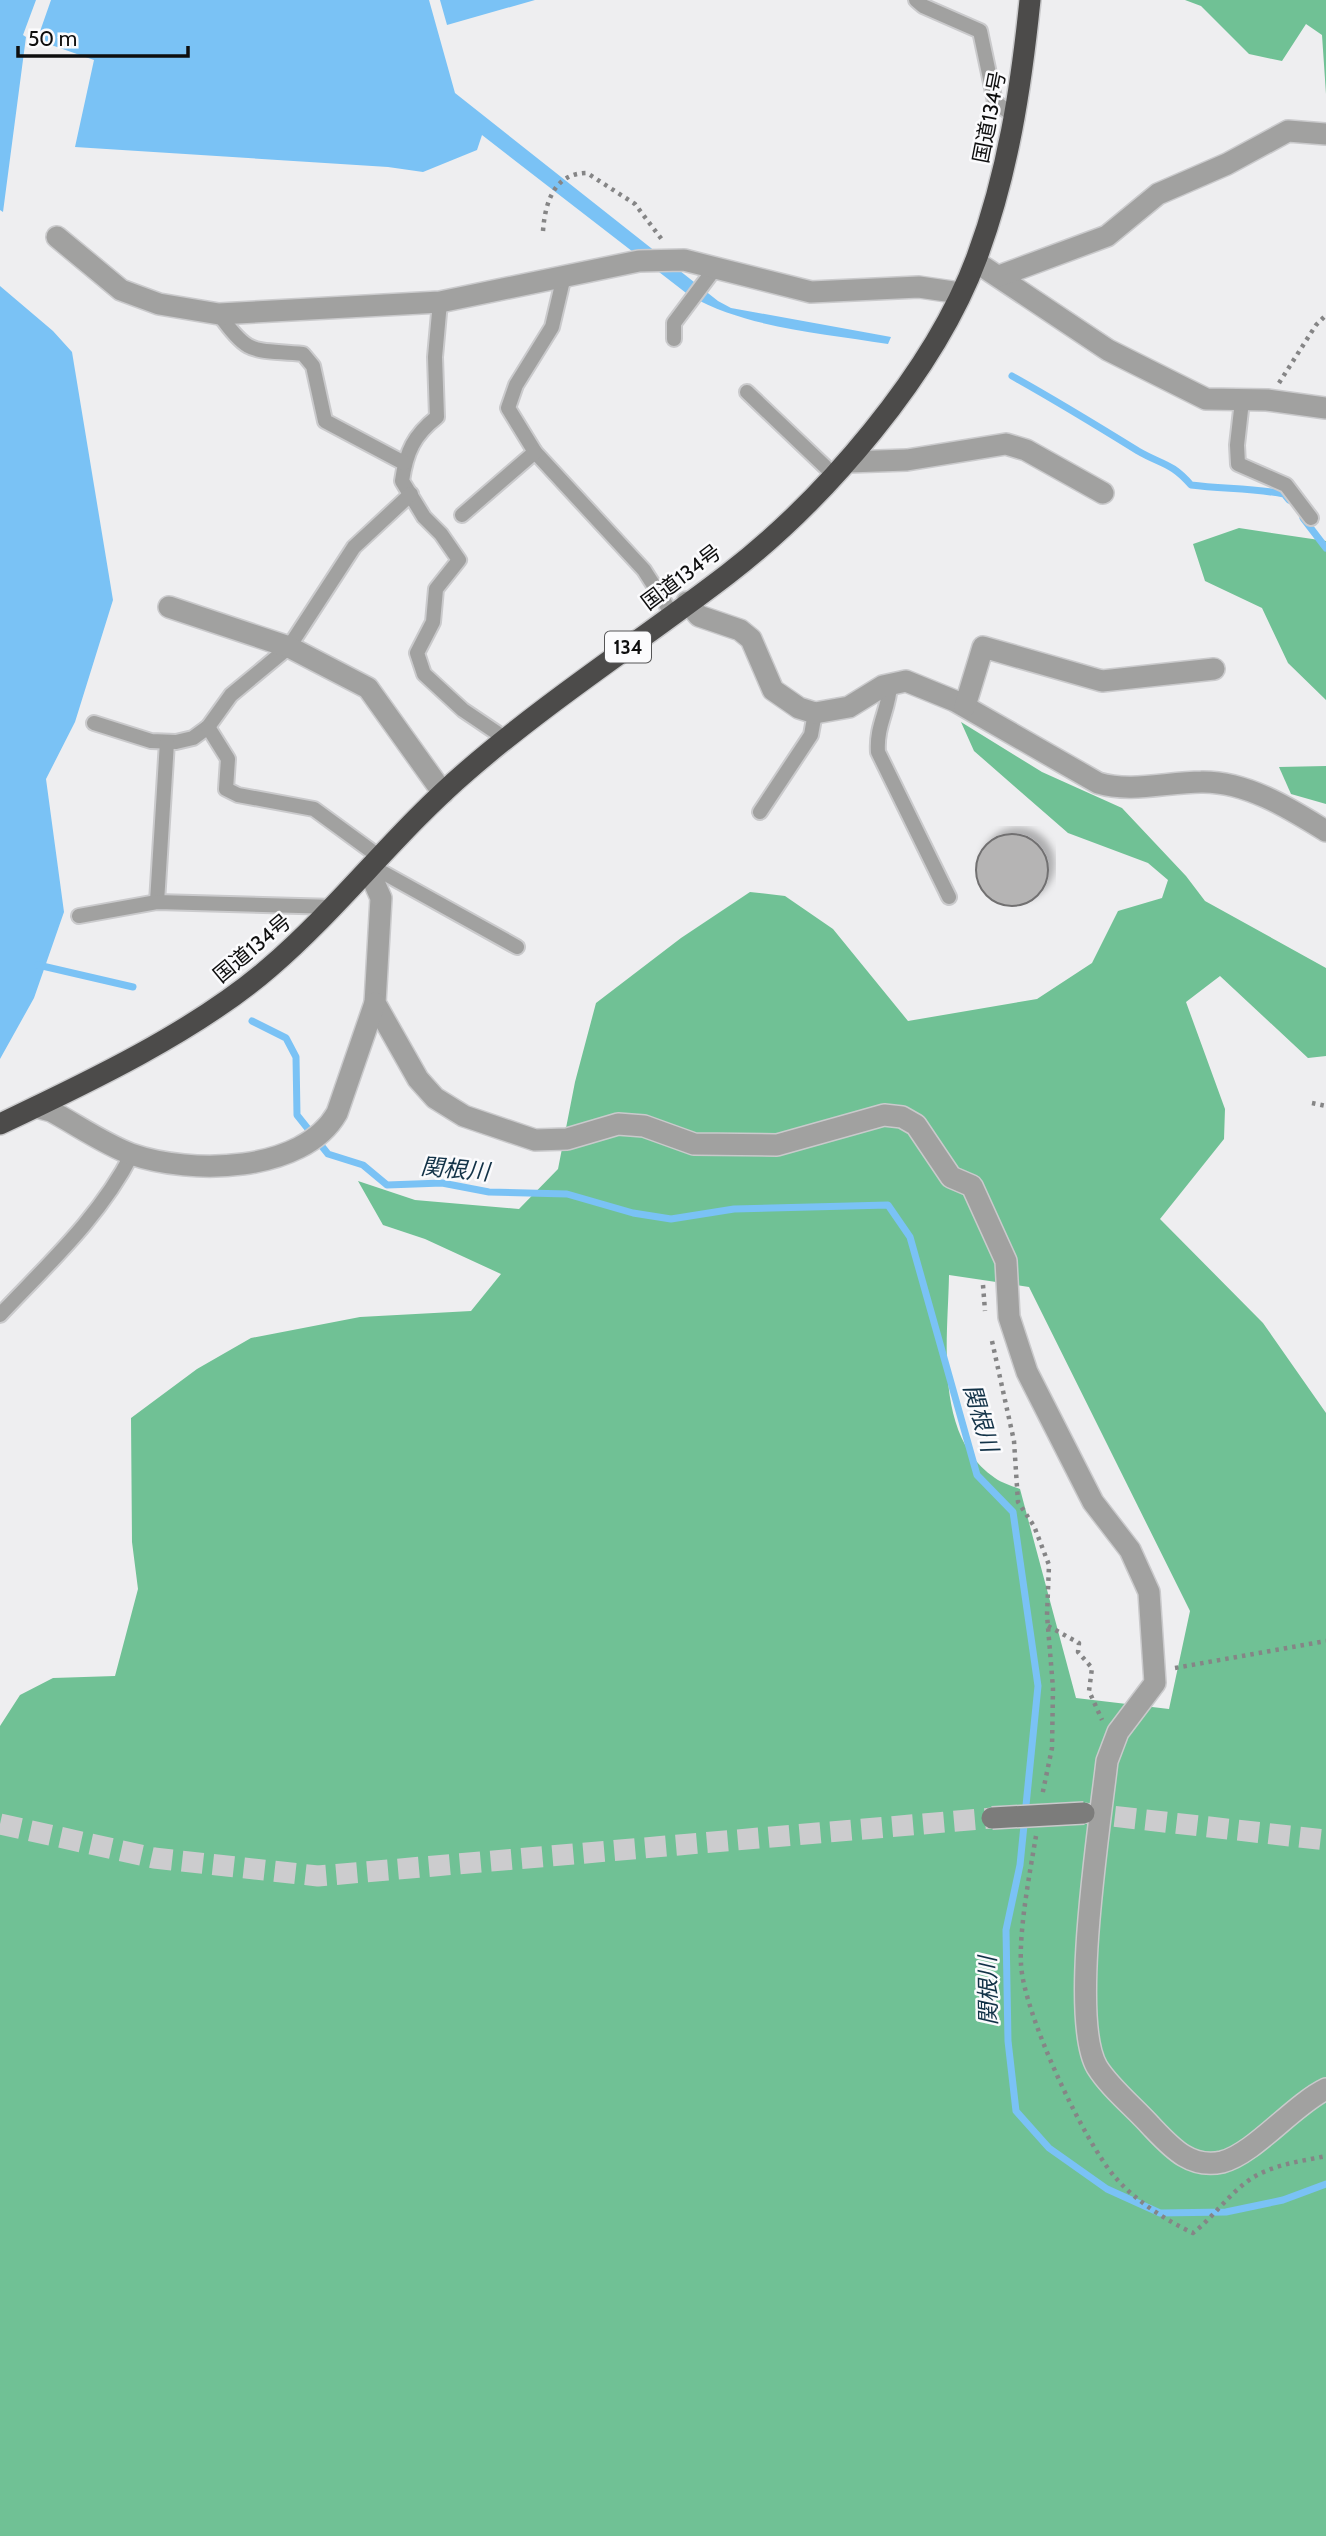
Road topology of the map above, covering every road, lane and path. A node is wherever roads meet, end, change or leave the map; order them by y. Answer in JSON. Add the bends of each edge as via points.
{"nodes":[{"id":1,"x":916,"y":0,"type":"edge"},
{"id":2,"x":1030,"y":0,"type":"edge"},
{"id":3,"x":1017,"y":118,"type":"junction"},
{"id":4,"x":1326,"y":134,"type":"edge"},
{"id":5,"x":543,"y":231,"type":"dead end"},
{"id":6,"x":57,"y":237,"type":"dead end"},
{"id":7,"x":673,"y":259,"type":"junction"},
{"id":8,"x":976,"y":262,"type":"junction"},
{"id":9,"x":716,"y":267,"type":"junction"},
{"id":10,"x":564,"y":276,"type":"junction"},
{"id":11,"x":999,"y":276,"type":"junction"},
{"id":12,"x":960,"y":293,"type":"junction"},
{"id":13,"x":440,"y":302,"type":"junction"},
{"id":14,"x":219,"y":314,"type":"junction"},
{"id":15,"x":1326,"y":315,"type":"edge"},
{"id":16,"x":674,"y":339,"type":"dead end"},
{"id":17,"x":747,"y":392,"type":"dead end"},
{"id":18,"x":1267,"y":400,"type":"junction"},
{"id":19,"x":1242,"y":401,"type":"junction"},
{"id":20,"x":1326,"y":408,"type":"edge"},
{"id":21,"x":535,"y":452,"type":"junction"},
{"id":22,"x":404,"y":463,"type":"junction"},
{"id":23,"x":842,"y":470,"type":"junction"},
{"id":24,"x":1102,"y":493,"type":"dead end"},
{"id":25,"x":411,"y":494,"type":"junction"},
{"id":26,"x":462,"y":515,"type":"dead end"},
{"id":27,"x":1311,"y":519,"type":"dead end"},
{"id":28,"x":169,"y":607,"type":"dead end"},
{"id":29,"x":680,"y":608,"type":"junction"},
{"id":30,"x":289,"y":647,"type":"junction"},
{"id":31,"x":1214,"y":669,"type":"dead end"},
{"id":32,"x":890,"y":685,"type":"junction"},
{"id":33,"x":965,"y":706,"type":"junction"},
{"id":34,"x":815,"y":713,"type":"junction"},
{"id":35,"x":94,"y":723,"type":"dead end"},
{"id":36,"x":208,"y":727,"type":"junction"},
{"id":37,"x":506,"y":739,"type":"junction"},
{"id":38,"x":167,"y":742,"type":"junction"},
{"id":39,"x":443,"y":793,"type":"junction"},
{"id":40,"x":760,"y":812,"type":"dead end"},
{"id":41,"x":1326,"y":831,"type":"edge"},
{"id":42,"x":374,"y":865,"type":"junction"},
{"id":43,"x":949,"y":897,"type":"dead end"},
{"id":44,"x":157,"y":902,"type":"junction"},
{"id":45,"x":335,"y":907,"type":"junction"},
{"id":46,"x":79,"y":916,"type":"dead end"},
{"id":47,"x":517,"y":947,"type":"dead end"},
{"id":48,"x":375,"y":1003,"type":"junction"},
{"id":49,"x":1312,"y":1102,"type":"dead end"},
{"id":50,"x":1326,"y":1106,"type":"edge"},
{"id":51,"x":36,"y":1107,"type":"junction"},
{"id":52,"x":0,"y":1124,"type":"edge"},
{"id":53,"x":132,"y":1154,"type":"junction"},
{"id":54,"x":0,"y":1315,"type":"edge"},
{"id":55,"x":1048,"y":1626,"type":"dead end"},
{"id":56,"x":1326,"y":1641,"type":"edge"},
{"id":57,"x":1154,"y":1672,"type":"junction"},
{"id":58,"x":1113,"y":1717,"type":"dead end"},
{"id":59,"x":1084,"y":1813,"type":"tunnel mouth"},
{"id":60,"x":992,"y":1818,"type":"tunnel mouth"},
{"id":61,"x":1326,"y":2089,"type":"edge"}],
"edges":[{"from":1,"to":3,"type":"lane","via":[[980,30],[995,102]]},
{"from":2,"to":3,"type":"highway","name":"国道134号","number":"134"},
{"from":3,"to":8,"type":"highway","name":"国道134号","number":"134"},
{"from":4,"to":11,"type":"street","via":[[1288,131],[1158,194],[1107,236]]},
{"from":5,"to":7,"type":"path","via":[[545,205],[553,191],[565,178],[587,173],[635,204]]},
{"from":6,"to":14,"type":"street","via":[[121,290],[159,304]]},
{"from":7,"to":9,"type":"street"},
{"from":7,"to":10,"type":"street"},
{"from":8,"to":11,"type":"street"},
{"from":8,"to":12,"type":"highway","name":"国道134号","number":"134"},
{"from":9,"to":12,"type":"street","via":[[811,292],[919,287]]},
{"from":9,"to":16,"type":"lane","via":[[674,323]]},
{"from":10,"to":13,"type":"street"},
{"from":10,"to":21,"type":"lane","via":[[552,327],[516,385],[508,408]]},
{"from":11,"to":19,"type":"street","via":[[1108,350],[1164,381],[1206,400]]},
{"from":12,"to":23,"type":"highway","name":"国道134号","number":"134","via":[[910,380]]},
{"from":13,"to":14,"type":"street"},
{"from":13,"to":22,"type":"lane","via":[[435,357],[437,417],[419,431]]},
{"from":14,"to":22,"type":"lane","via":[[249,349],[303,354],[313,366],[325,421]]},
{"from":15,"to":18,"type":"path"},
{"from":17,"to":23,"type":"lane"},
{"from":18,"to":19,"type":"street"},
{"from":18,"to":20,"type":"street"},
{"from":19,"to":27,"type":"lane","via":[[1238,464],[1286,485]]},
{"from":21,"to":26,"type":"lane"},
{"from":21,"to":29,"type":"lane"},
{"from":22,"to":25,"type":"lane","via":[[402,481]]},
{"from":23,"to":24,"type":"street","via":[[1006,444],[1026,450]]},
{"from":23,"to":29,"type":"highway","name":"国道134号","number":"134","via":[[776,534]]},
{"from":25,"to":30,"type":"lane","via":[[354,547]]},
{"from":25,"to":37,"type":"lane","via":[[459,560],[436,589],[433,622],[418,653],[424,674],[463,710]]},
{"from":28,"to":30,"type":"street"},
{"from":29,"to":34,"type":"street","via":[[740,630],[751,639],[773,690]]},
{"from":29,"to":37,"type":"highway","name":"国道134号","number":"134"},
{"from":30,"to":36,"type":"lane","via":[[231,695]]},
{"from":30,"to":39,"type":"street","via":[[368,688]]},
{"from":31,"to":33,"type":"street","via":[[1102,681],[983,647]]},
{"from":32,"to":33,"type":"street","via":[[906,681]]},
{"from":32,"to":34,"type":"street","via":[[849,707]]},
{"from":32,"to":43,"type":"lane","via":[[877,732],[878,752]]},
{"from":33,"to":41,"type":"street","via":[[1098,783],[1115,788],[1203,781],[1235,785],[1297,812]]},
{"from":34,"to":40,"type":"lane","via":[[811,735]]},
{"from":35,"to":38,"type":"lane"},
{"from":36,"to":38,"type":"lane","via":[[194,738]]},
{"from":36,"to":42,"type":"lane","via":[[228,759],[226,789],[314,809]]},
{"from":37,"to":39,"type":"highway","name":"国道134号","number":"134"},
{"from":38,"to":44,"type":"lane"},
{"from":39,"to":42,"type":"highway","name":"国道134号","number":"134"},
{"from":42,"to":45,"type":"highway","name":"国道134号","number":"134"},
{"from":42,"to":47,"type":"lane"},
{"from":42,"to":48,"type":"street","via":[[381,898]]},
{"from":44,"to":45,"type":"lane"},
{"from":44,"to":46,"type":"lane"},
{"from":45,"to":51,"type":"highway","name":"国道134号","number":"134","via":[[223,1004]]},
{"from":48,"to":53,"type":"street","via":[[337,1113],[328,1129],[302,1148],[257,1162],[191,1165]]},
{"from":48,"to":57,"type":"street","via":[[418,1079],[435,1098],[464,1116],[534,1140],[567,1139],[618,1124],[643,1126],[694,1144],[777,1145],[884,1115],[916,1125],[951,1177],[972,1186],[1006,1261],[1009,1317],[1027,1372],[1093,1502],[1130,1550],[1149,1592]]},
{"from":49,"to":50,"type":"path"},
{"from":51,"to":52,"type":"highway","name":"国道134号","number":"134"},
{"from":51,"to":53,"type":"street"},
{"from":53,"to":54,"type":"lane","via":[[90,1220]]},
{"from":55,"to":58,"type":"path","via":[[1079,1643],[1077,1652],[1092,1668],[1089,1691],[1102,1721]]},
{"from":56,"to":57,"type":"path"},
{"from":57,"to":61,"type":"street","via":[[1155,1683],[1118,1732],[1107,1761],[1084,1997],[1086,2036],[1097,2067],[1173,2150],[1199,2164],[1224,2162],[1241,2153]]},
{"from":59,"to":60,"type":"main road","bridge":true}]}
